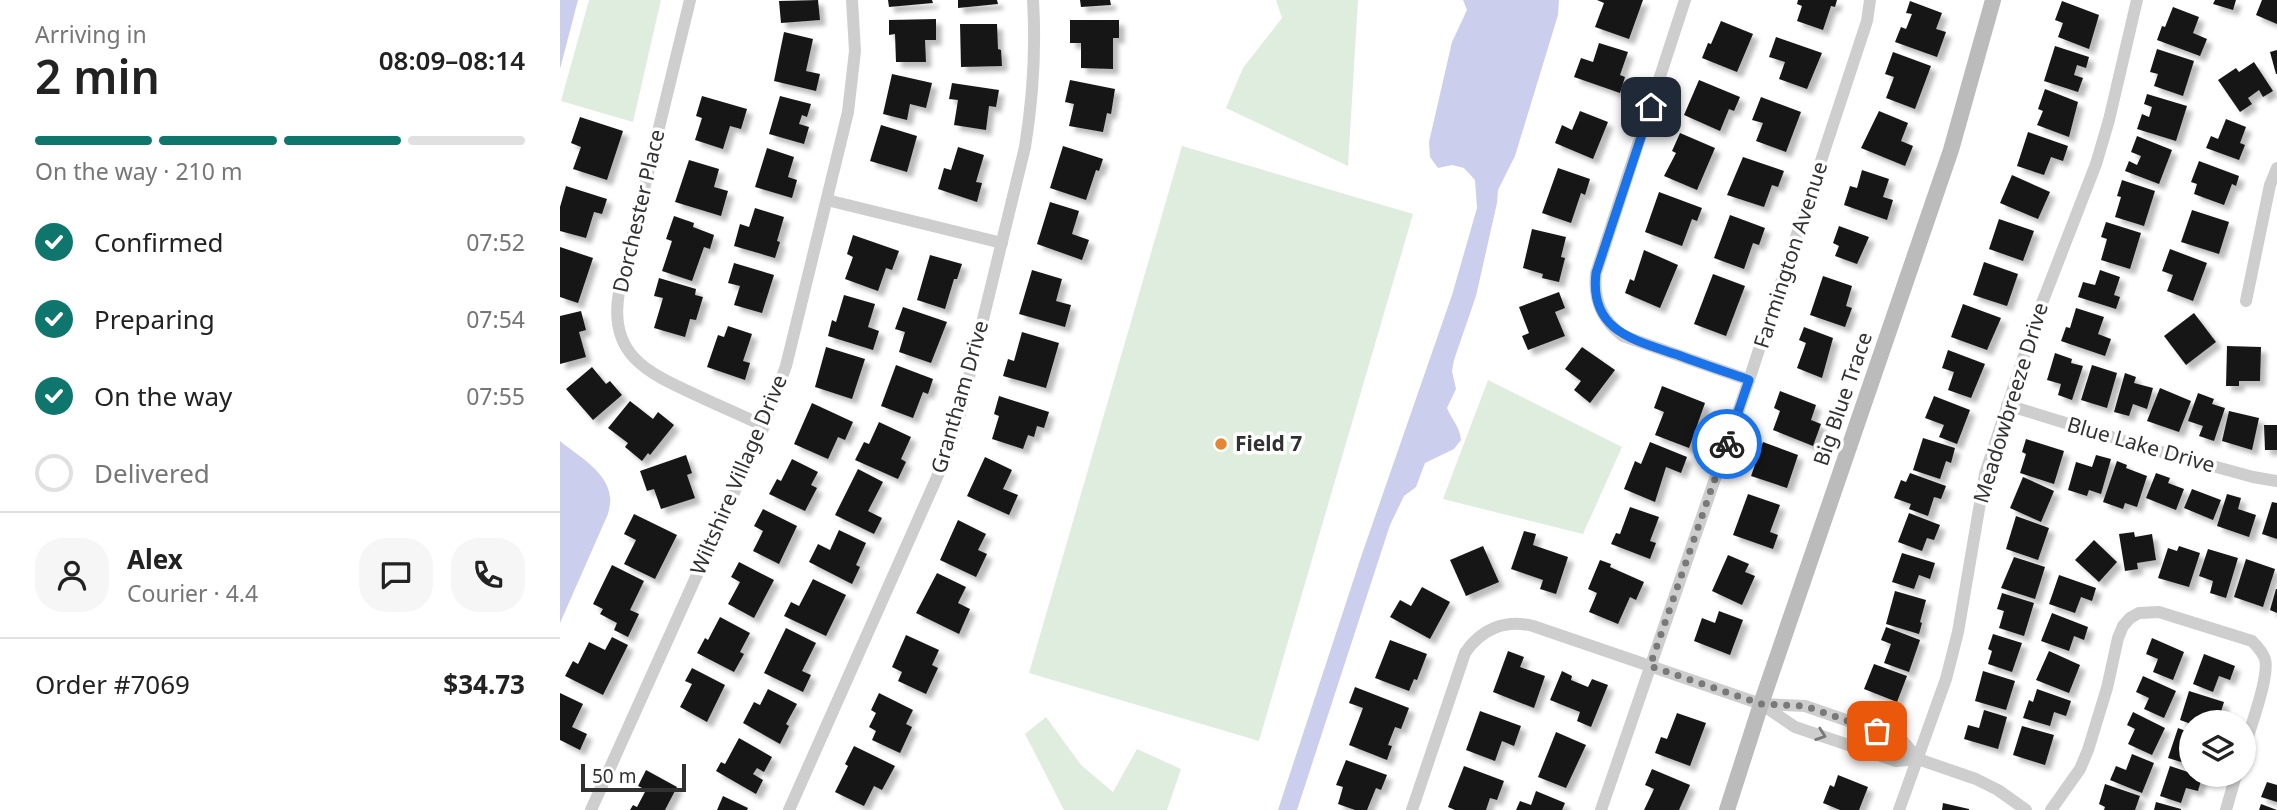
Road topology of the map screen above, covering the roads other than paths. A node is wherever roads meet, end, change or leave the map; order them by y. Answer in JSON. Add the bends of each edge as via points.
{"nodes":[{"id":1,"x":690,"y":0,"type":"edge"},
{"id":2,"x":852,"y":0,"type":"edge"},
{"id":3,"x":1033,"y":0,"type":"edge"},
{"id":4,"x":1685,"y":0,"type":"edge"},
{"id":5,"x":1870,"y":0,"type":"edge"},
{"id":6,"x":1993,"y":0,"type":"edge"},
{"id":7,"x":2137,"y":0,"type":"edge"},
{"id":8,"x":2277,"y":169,"type":"edge"},
{"id":9,"x":827,"y":200,"type":"junction"},
{"id":10,"x":1002,"y":243,"type":"junction"},
{"id":11,"x":2246,"y":301,"type":"dead end"},
{"id":12,"x":1749,"y":380,"type":"junction"},
{"id":13,"x":2007,"y":405,"type":"junction"},
{"id":14,"x":764,"y":426,"type":"junction"},
{"id":15,"x":2277,"y":481,"type":"edge"},
{"id":16,"x":1650,"y":666,"type":"junction"},
{"id":17,"x":1761,"y":704,"type":"junction"},
{"id":18,"x":2256,"y":710,"type":"edge"},
{"id":19,"x":1918,"y":759,"type":"junction"},
{"id":20,"x":2233,"y":787,"type":"edge"},
{"id":21,"x":591,"y":810,"type":"edge"},
{"id":22,"x":789,"y":810,"type":"edge"},
{"id":23,"x":1412,"y":810,"type":"edge"},
{"id":24,"x":1601,"y":810,"type":"edge"},
{"id":25,"x":1727,"y":810,"type":"edge"},
{"id":26,"x":1899,"y":810,"type":"edge"},
{"id":27,"x":2026,"y":810,"type":"edge"},
{"id":28,"x":2050,"y":810,"type":"edge"},
{"id":29,"x":2226,"y":810,"type":"edge"}],
"edges":[{"from":1,"to":14,"type":"street","name":"Dorchester Place","via":[[619,292],[618,321],[628,349],[648,371]]},
{"from":2,"to":9,"type":"street","name":"Wiltshire Village Drive","via":[[852,88]]},
{"from":3,"to":10,"type":"street","name":"Grantham Drive","via":[[1032,107]]},
{"from":4,"to":12,"type":"street","via":[[1596,273],[1595,294],[1602,314],[1623,336]]},
{"from":5,"to":12,"type":"street","name":"Farmington Avenue","via":[[1867,22]]},
{"from":6,"to":17,"type":"street","name":"Big Blue Trace","via":[[1951,150]]},
{"from":7,"to":13,"type":"street","name":"Meadowbreeze Drive","via":[[2096,164]]},
{"from":8,"to":11,"type":"street"},
{"from":9,"to":10,"type":"street"},
{"from":9,"to":14,"type":"street","name":"Wiltshire Village Drive","via":[[786,366]]},
{"from":10,"to":22,"type":"street","name":"Grantham Drive","via":[[946,457]]},
{"from":12,"to":16,"type":"street","name":"Farmington Avenue"},
{"from":13,"to":15,"type":"street","name":"Blue Lake Drive","via":[[2166,454]]},
{"from":13,"to":19,"type":"street","name":"Meadowbreeze Drive","via":[[1979,500],[1958,632]]},
{"from":14,"to":21,"type":"street","name":"Wiltshire Village Drive"},
{"from":16,"to":17,"type":"street"},
{"from":16,"to":23,"type":"street","via":[[1523,623],[1486,631],[1465,653]]},
{"from":16,"to":24,"type":"street","name":"Farmington Avenue"},
{"from":17,"to":19,"type":"street","one_way":true,"via":[[1796,727],[1896,761]]},
{"from":17,"to":19,"type":"street","via":[[1805,706],[1901,739]]},
{"from":17,"to":25,"type":"street","name":"Big Blue Trace"},
{"from":18,"to":28,"type":"street","via":[[2265,677],[2264,657],[2252,641],[2159,612],[2139,613],[2123,626],[2118,638],[2080,769]]},
{"from":19,"to":26,"type":"street","name":"Meadowbreeze Drive"},
{"from":19,"to":27,"type":"street","via":[[1976,779]]},
{"from":20,"to":29,"type":"street"}]}
